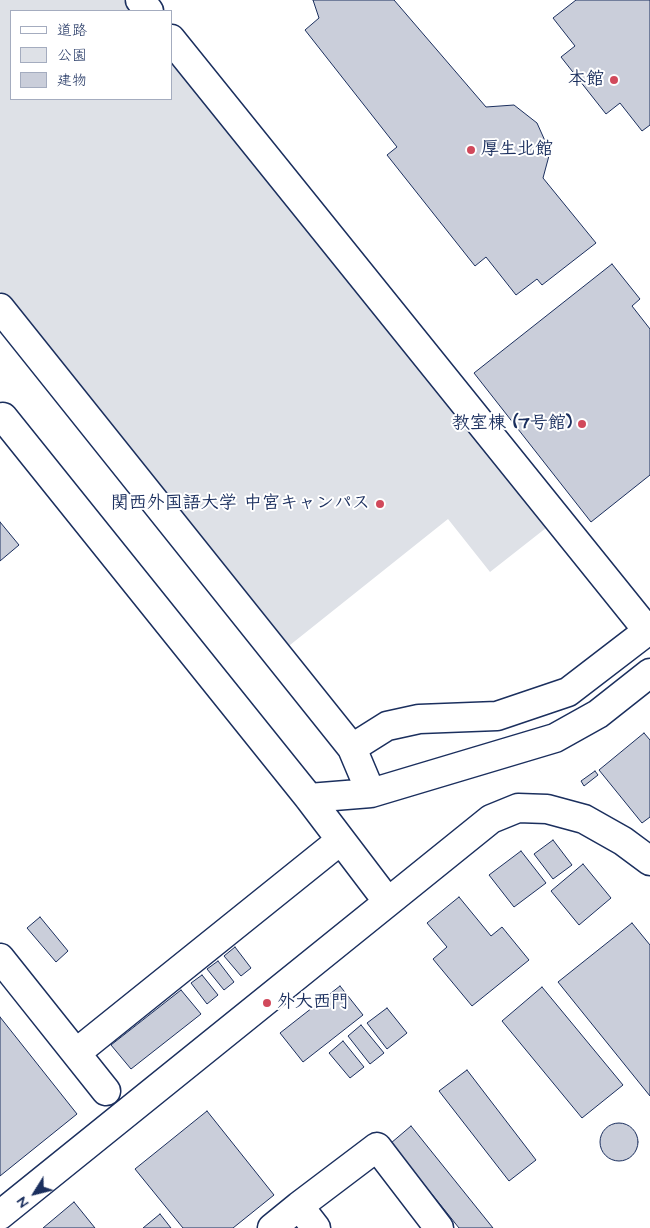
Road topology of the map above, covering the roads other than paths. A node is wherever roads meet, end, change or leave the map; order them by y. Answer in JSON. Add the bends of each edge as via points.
{"nodes":[{"id":1,"x":140,"y":0,"type":"edge"},
{"id":2,"x":148,"y":10,"type":"edge"},
{"id":3,"x":172,"y":40,"type":"edge"},
{"id":4,"x":0,"y":308,"type":"edge"},
{"id":5,"x":0,"y":419,"type":"edge"},
{"id":6,"x":649,"y":630,"type":"edge"},
{"id":7,"x":650,"y":673,"type":"edge"},
{"id":8,"x":352,"y":748,"type":"junction"},
{"id":9,"x":370,"y":793,"type":"junction"},
{"id":10,"x":309,"y":798,"type":"junction"},
{"id":11,"x":341,"y":840,"type":"junction"},
{"id":12,"x":650,"y":861,"type":"edge"},
{"id":13,"x":388,"y":902,"type":"junction"},
{"id":14,"x":0,"y":958,"type":"edge"},
{"id":15,"x":76,"y":1053,"type":"junction"},
{"id":16,"x":106,"y":1091,"type":"dead end"},
{"id":17,"x":299,"y":1206,"type":"junction"},
{"id":18,"x":0,"y":1215,"type":"edge"},
{"id":19,"x":272,"y":1228,"type":"edge"},
{"id":20,"x":316,"y":1228,"type":"edge"},
{"id":21,"x":440,"y":1228,"type":"edge"}],
"edges":[{"from":1,"to":2,"type":"street"},
{"from":3,"to":6,"type":"street"},
{"from":4,"to":8,"type":"street"},
{"from":5,"to":10,"type":"street","via":[[3,416]]},
{"from":6,"to":8,"type":"street","via":[[568,692],[497,716],[419,719],[387,726]]},
{"from":7,"to":9,"type":"street","via":[[598,714],[555,738]]},
{"from":8,"to":9,"type":"street"},
{"from":9,"to":10,"type":"street"},
{"from":10,"to":11,"type":"street"},
{"from":11,"to":13,"type":"street"},
{"from":11,"to":15,"type":"street"},
{"from":12,"to":13,"type":"street","via":[[624,841],[584,819],[547,809],[518,808],[491,818]]},
{"from":13,"to":18,"type":"street"},
{"from":14,"to":15,"type":"street"},
{"from":15,"to":16,"type":"street"},
{"from":17,"to":19,"type":"street"},
{"from":17,"to":20,"type":"street"},
{"from":17,"to":21,"type":"street","via":[[377,1147]]}]}
